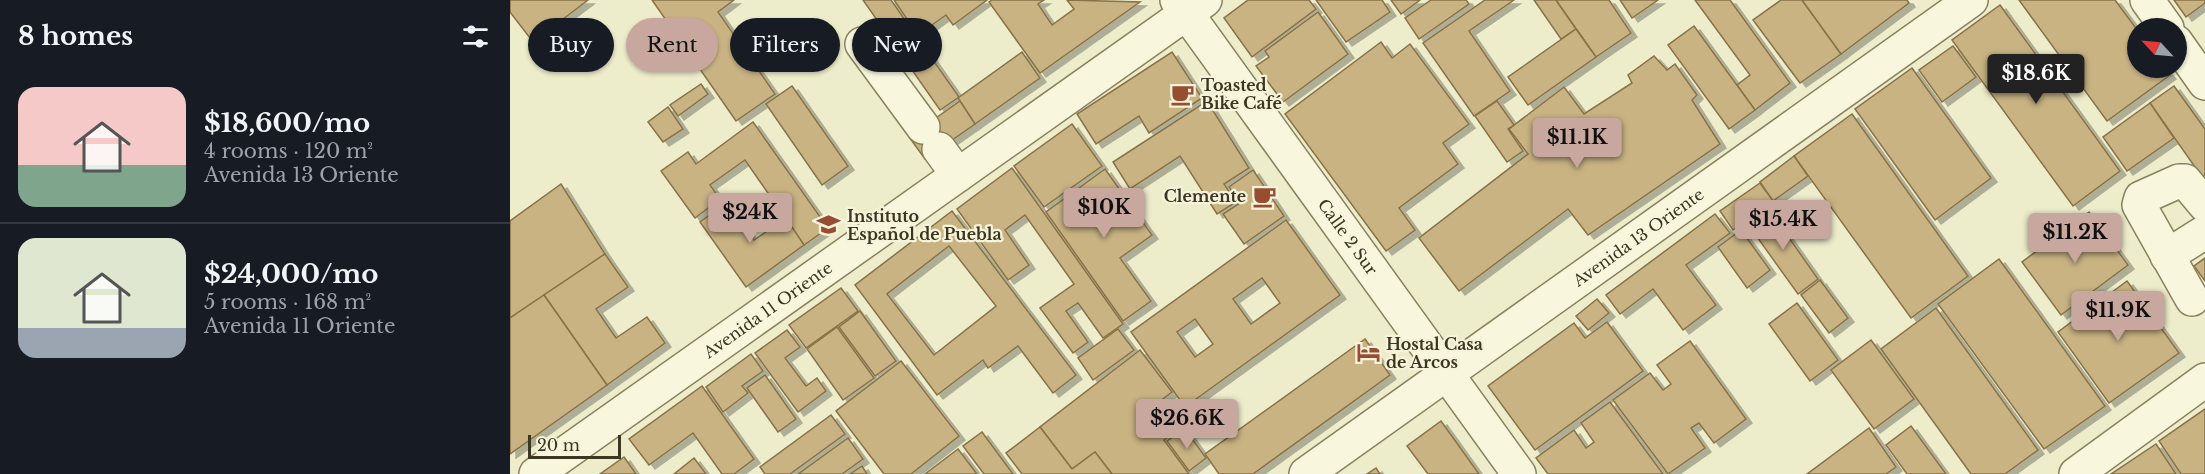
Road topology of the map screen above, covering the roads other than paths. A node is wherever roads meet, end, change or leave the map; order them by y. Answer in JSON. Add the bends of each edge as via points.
{"nodes":[{"id":1,"x":1971,"y":0,"type":"edge"},
{"id":2,"x":2147,"y":0,"type":"edge"},
{"id":3,"x":1190,"y":4,"type":"edge"},
{"id":4,"x":2160,"y":18,"type":"edge"},
{"id":5,"x":2187,"y":58,"type":"edge"},
{"id":6,"x":883,"y":72,"type":"edge"},
{"id":7,"x":2205,"y":83,"type":"edge"},
{"id":8,"x":940,"y":150,"type":"junction"},
{"id":9,"x":2205,"y":205,"type":"edge"},
{"id":10,"x":2205,"y":232,"type":"edge"},
{"id":11,"x":2167,"y":256,"type":"junction"},
{"id":12,"x":2192,"y":299,"type":"dead end"},
{"id":13,"x":1447,"y":374,"type":"junction"},
{"id":14,"x":2205,"y":380,"type":"edge"},
{"id":15,"x":536,"y":474,"type":"edge"},
{"id":16,"x":1306,"y":474,"type":"edge"},
{"id":17,"x":1519,"y":474,"type":"edge"},
{"id":18,"x":2076,"y":474,"type":"edge"}],
"edges":[{"from":1,"to":13,"type":"street","name":"Avenida 13 Oriente"},
{"from":2,"to":4,"type":"street"},
{"from":3,"to":8,"type":"street","name":"Avenida 11 Oriente"},
{"from":3,"to":13,"type":"street","name":"Calle 2 Sur"},
{"from":5,"to":7,"type":"street"},
{"from":6,"to":8,"type":"street"},
{"from":8,"to":15,"type":"street","name":"Avenida 11 Oriente"},
{"from":9,"to":11,"type":"street","via":[[2185,181],[2141,198],[2140,210]]},
{"from":10,"to":11,"type":"street"},
{"from":11,"to":12,"type":"street"},
{"from":13,"to":16,"type":"street","name":"Avenida 13 Oriente"},
{"from":13,"to":17,"type":"street","name":"Calle 2 Sur"},
{"from":14,"to":18,"type":"street"}]}
